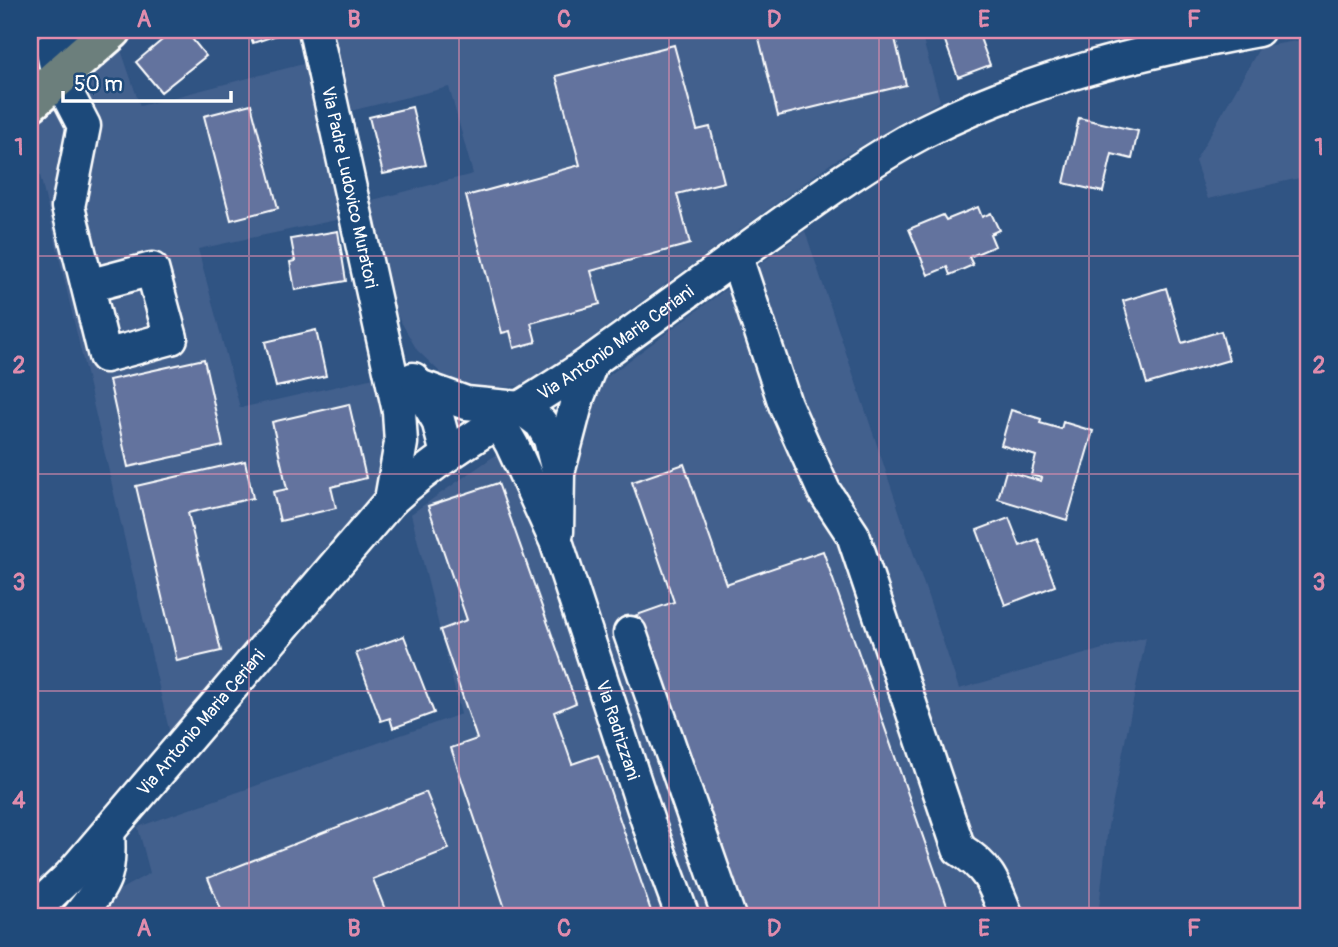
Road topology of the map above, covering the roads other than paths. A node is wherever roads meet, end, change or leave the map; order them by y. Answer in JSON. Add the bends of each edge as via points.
{"nodes":[{"id":1,"x":73,"y":30,"type":"edge"},
{"id":2,"x":112,"y":30,"type":"edge"},
{"id":3,"x":315,"y":30,"type":"edge"},
{"id":4,"x":1252,"y":31,"type":"edge"},
{"id":5,"x":58,"y":76,"type":"junction"},
{"id":6,"x":30,"y":102,"type":"edge"},
{"id":7,"x":736,"y":257,"type":"junction"},
{"id":8,"x":88,"y":286,"type":"dead end"},
{"id":9,"x":384,"y":345,"type":"junction"},
{"id":10,"x":593,"y":360,"type":"junction"},
{"id":11,"x":419,"y":386,"type":"junction"},
{"id":12,"x":399,"y":411,"type":"junction"},
{"id":13,"x":510,"y":415,"type":"junction"},
{"id":14,"x":447,"y":454,"type":"junction"},
{"id":15,"x":558,"y":473,"type":"junction"},
{"id":16,"x":391,"y":500,"type":"junction"},
{"id":17,"x":556,"y":541,"type":"junction"},
{"id":18,"x":630,"y":633,"type":"dead end"},
{"id":19,"x":108,"y":833,"type":"junction"},
{"id":20,"x":30,"y":914,"type":"edge"},
{"id":21,"x":78,"y":917,"type":"edge"},
{"id":22,"x":683,"y":917,"type":"edge"},
{"id":23,"x":729,"y":917,"type":"edge"},
{"id":24,"x":1007,"y":917,"type":"edge"}],
"edges":[{"from":1,"to":5,"type":"street","via":[[52,47]]},
{"from":2,"to":5,"type":"main road"},
{"from":3,"to":9,"type":"street","name":"Via Padre Ludovico Muratori"},
{"from":4,"to":7,"type":"street","name":"Via Antonio Maria Ceriani","via":[[1071,73],[997,98],[926,131],[858,171]]},
{"from":5,"to":6,"type":"main road"},
{"from":5,"to":8,"type":"street","via":[[84,126],[68,207]]},
{"from":7,"to":10,"type":"street","name":"Via Antonio Maria Ceriani"},
{"from":7,"to":24,"type":"street","via":[[785,404],[824,491],[853,535],[958,849],[991,877]]},
{"from":9,"to":11,"type":"street","name":"Via Padre Ludovico Muratori"},
{"from":9,"to":12,"type":"street","name":"Via Padre Ludovico Muratori"},
{"from":10,"to":13,"type":"street","name":"Via Antonio Maria Ceriani"},
{"from":10,"to":15,"type":"street","name":"Via Radrizzani"},
{"from":11,"to":13,"type":"street"},
{"from":11,"to":14,"type":"street","name":"Via Padre Ludovico Muratori","via":[[438,420]]},
{"from":12,"to":14,"type":"street","name":"Via Padre Ludovico Muratori","via":[[411,437]]},
{"from":12,"to":16,"type":"street","name":"Via Padre Ludovico Muratori","via":[[401,443]]},
{"from":13,"to":14,"type":"street","name":"Via Antonio Maria Ceriani"},
{"from":13,"to":15,"type":"street","name":"Via Radrizzani","via":[[541,423]]},
{"from":13,"to":17,"type":"street","name":"Via Radrizzani","via":[[512,445]]},
{"from":14,"to":16,"type":"street","name":"Via Antonio Maria Ceriani"},
{"from":15,"to":17,"type":"street","name":"Via Radrizzani"},
{"from":16,"to":19,"type":"street","name":"Via Antonio Maria Ceriani"},
{"from":17,"to":22,"type":"street","name":"Via Radrizzani"},
{"from":18,"to":23,"type":"street"},
{"from":19,"to":20,"type":"street","name":"Via Antonio Maria Ceriani"},
{"from":19,"to":21,"type":"street","via":[[106,877]]}]}
